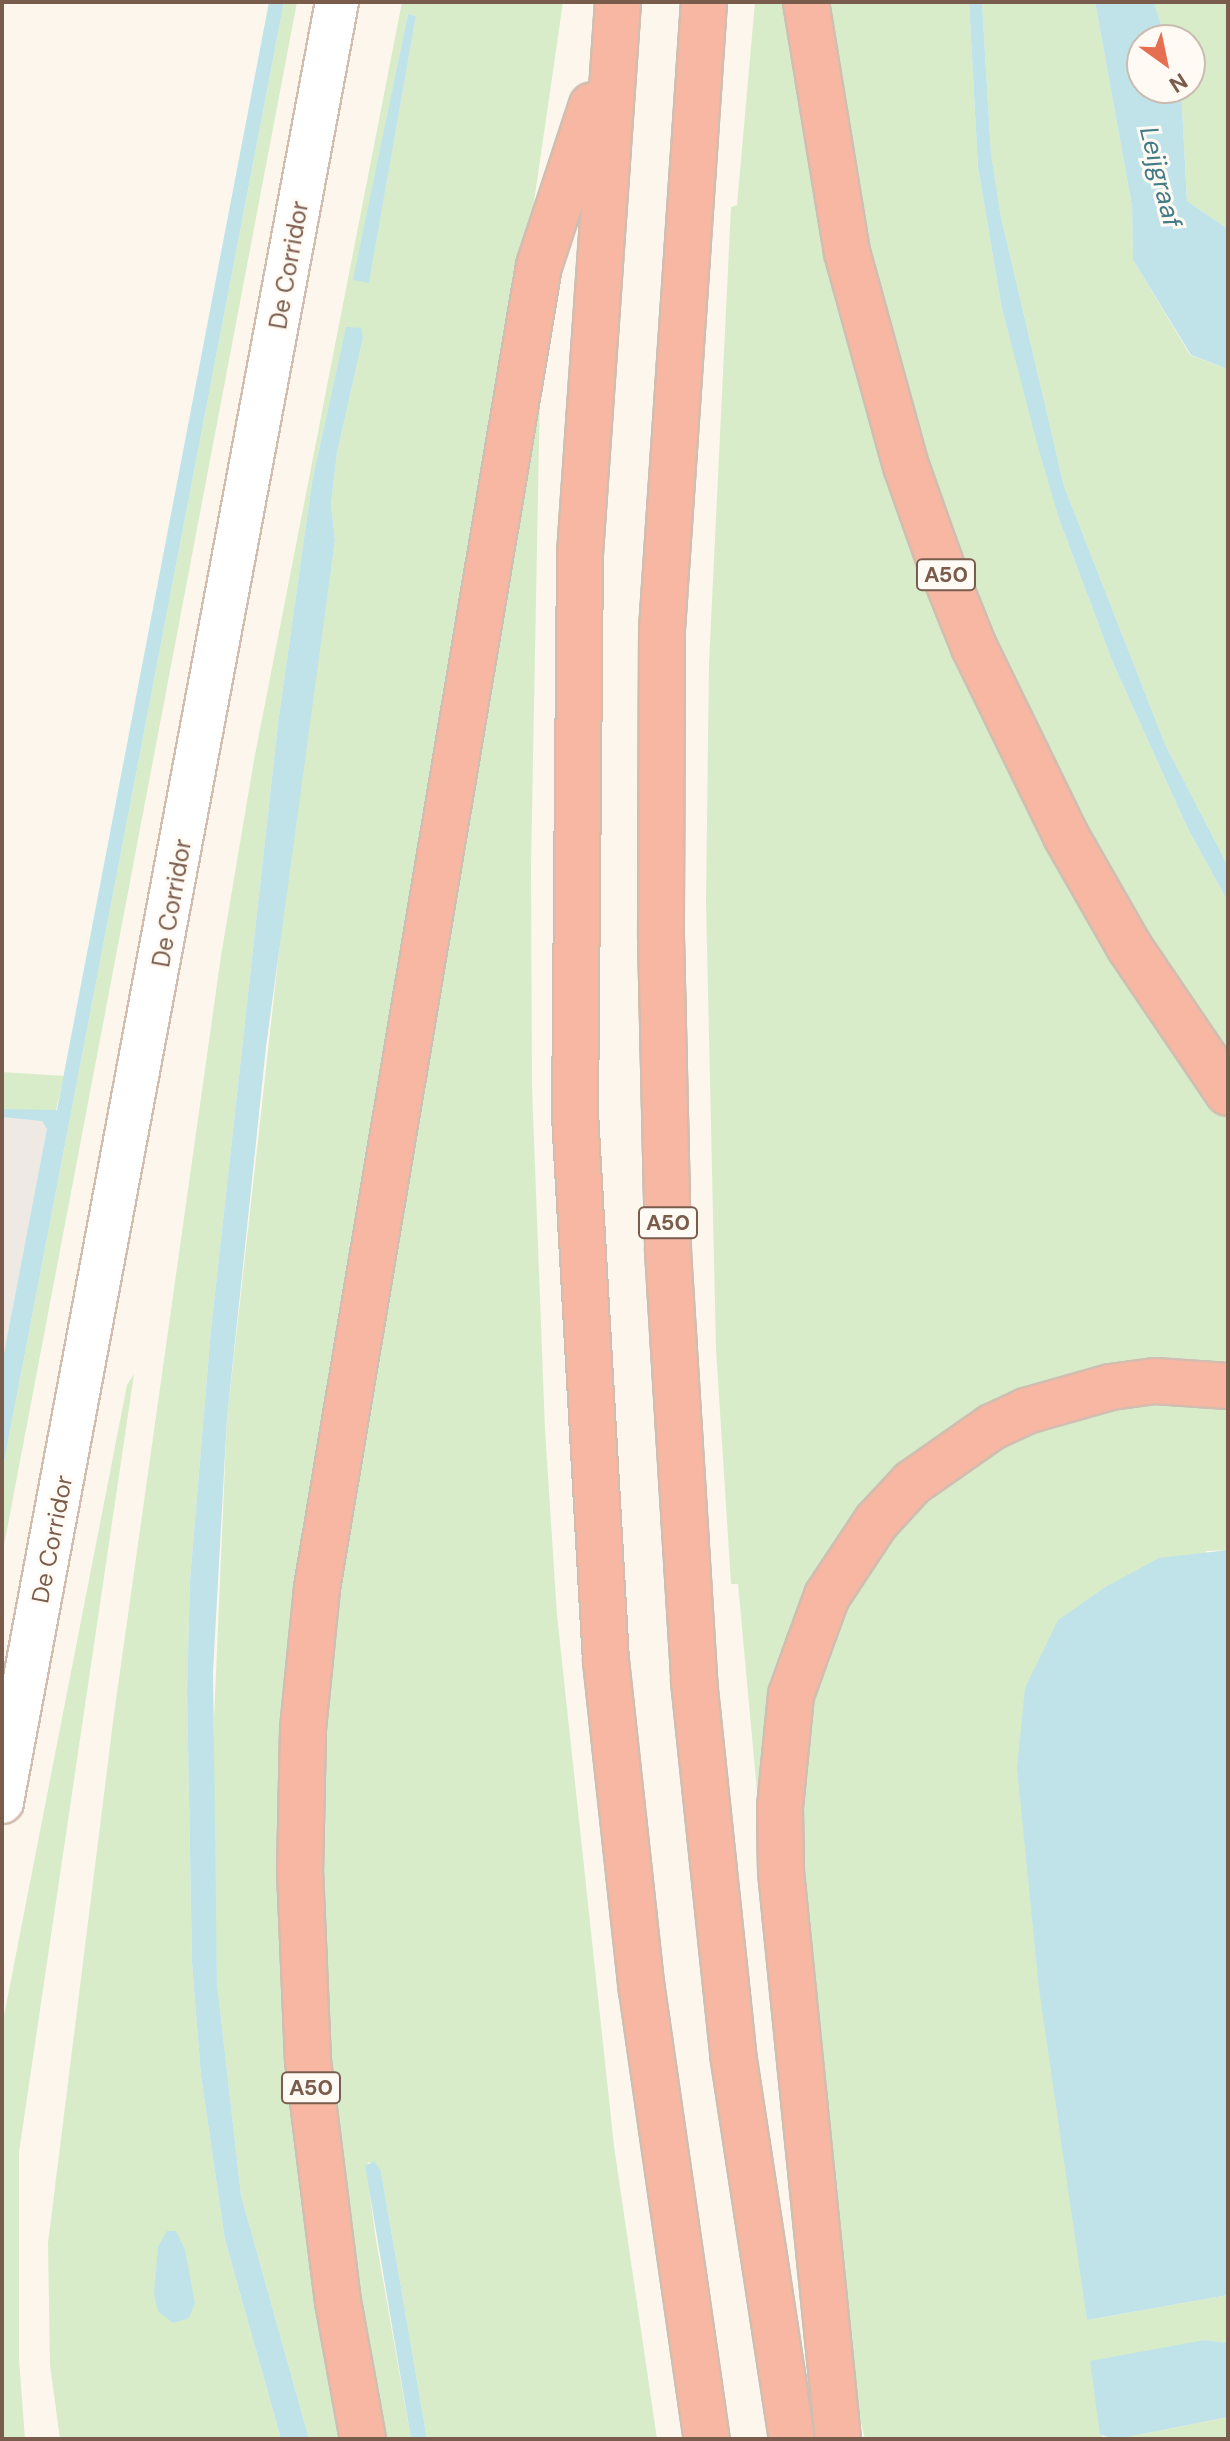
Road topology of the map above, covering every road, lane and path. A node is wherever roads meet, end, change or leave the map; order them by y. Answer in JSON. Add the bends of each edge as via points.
{"nodes":[{"id":1,"x":337,"y":2,"type":"edge"},
{"id":2,"x":704,"y":2,"type":"edge"},
{"id":3,"x":806,"y":2,"type":"edge"},
{"id":4,"x":616,"y":20,"type":"edge"},
{"id":5,"x":1228,"y":1093,"type":"edge"},
{"id":6,"x":1228,"y":1386,"type":"edge"},
{"id":7,"x":2,"y":1802,"type":"edge"},
{"id":8,"x":363,"y":2439,"type":"edge"},
{"id":9,"x":707,"y":2439,"type":"edge"},
{"id":10,"x":792,"y":2439,"type":"edge"},
{"id":11,"x":838,"y":2439,"type":"edge"}],
"edges":[{"from":1,"to":7,"type":"street","name":"De Corridor"},
{"from":2,"to":10,"type":"highway","number":"A50","via":[[690,150],[662,629],[668,1251],[694,1681],[731,2039]]},
{"from":3,"to":5,"type":"highway","number":"A50","via":[[847,252],[906,466],[940,562],[980,659],[1066,836],[1130,948]]},
{"from":4,"to":8,"type":"highway","number":"A50","via":[[539,266],[317,1588],[303,1729],[300,1873],[308,2061],[338,2302]]},
{"from":4,"to":9,"type":"highway","number":"A50","via":[[580,554],[575,1114],[606,1661],[642,1990]]},
{"from":6,"to":11,"type":"highway","via":[[1155,1381],[1096,1390],[1026,1411],[959,1448],[912,1483],[846,1562],[804,1657],[791,1695],[785,1741],[781,1872]]}]}
